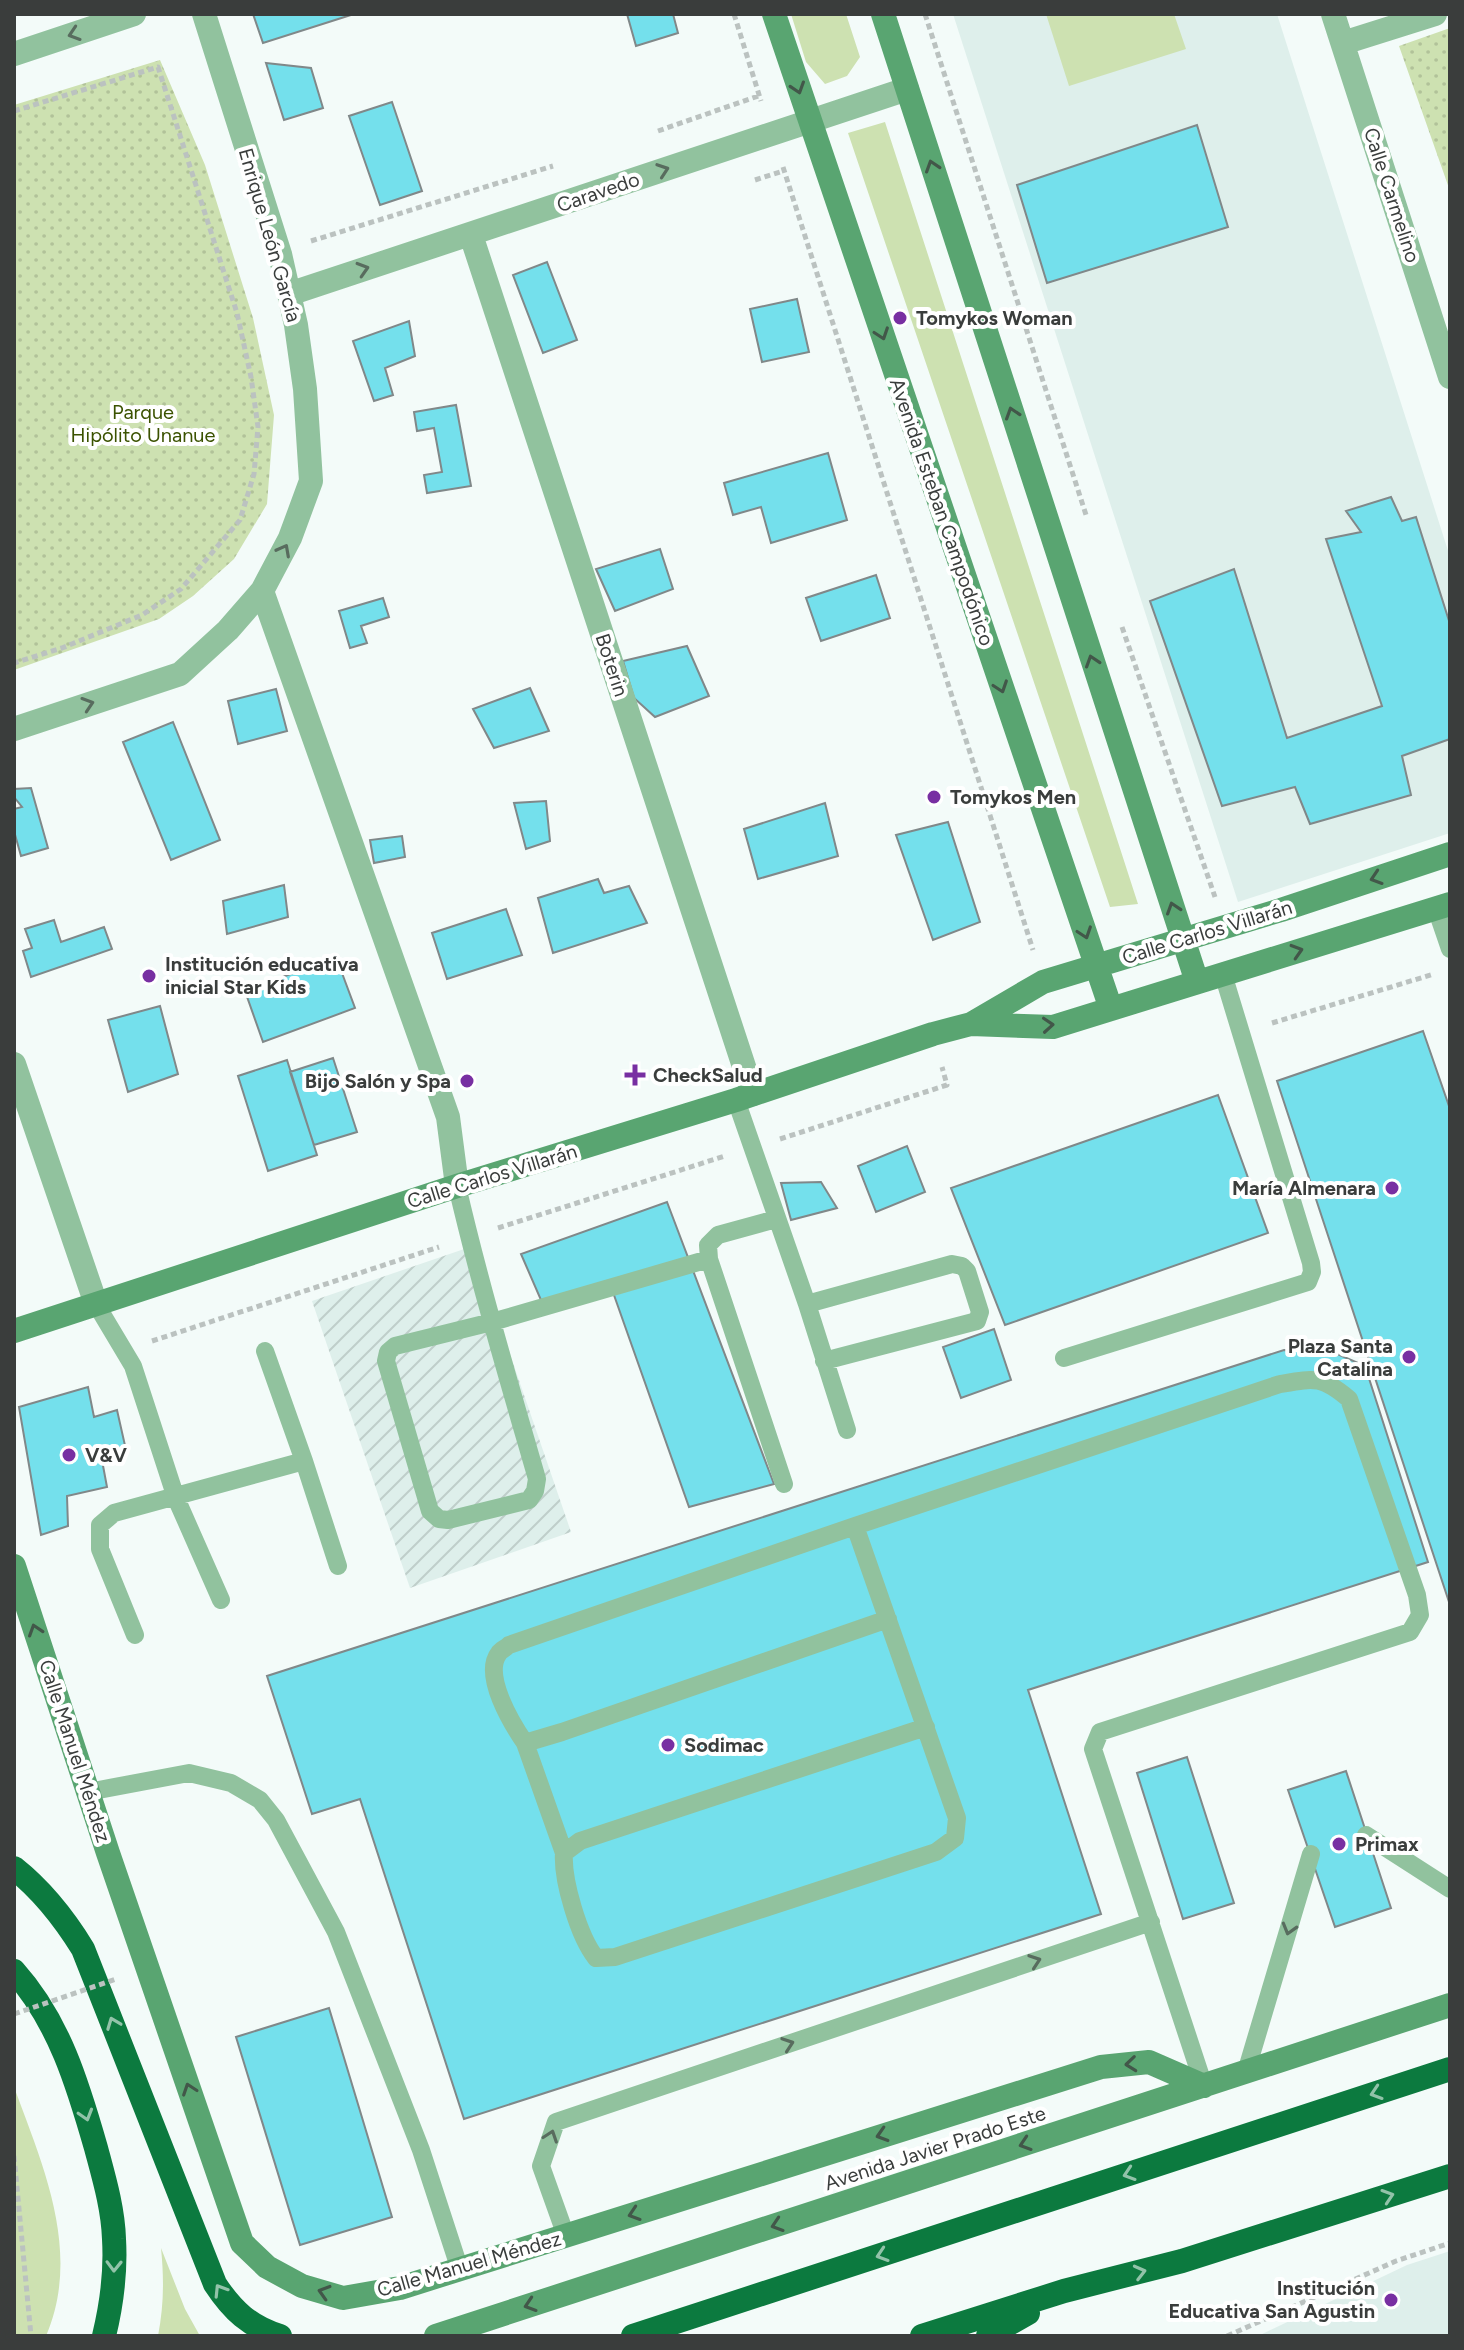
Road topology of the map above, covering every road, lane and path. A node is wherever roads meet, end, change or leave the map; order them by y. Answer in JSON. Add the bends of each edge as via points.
{"nodes":[{"id":1,"x":134,"y":14,"type":"edge"},
{"id":2,"x":204,"y":14,"type":"edge"},
{"id":3,"x":734,"y":14,"type":"edge"},
{"id":4,"x":774,"y":14,"type":"edge"},
{"id":5,"x":883,"y":14,"type":"edge"},
{"id":6,"x":925,"y":14,"type":"edge"},
{"id":7,"x":1333,"y":14,"type":"edge"},
{"id":8,"x":1435,"y":14,"type":"edge"},
{"id":9,"x":1343,"y":43,"type":"junction"},
{"id":10,"x":14,"y":54,"type":"edge"},
{"id":11,"x":797,"y":84,"type":"junction"},
{"id":12,"x":907,"y":89,"type":"junction"},
{"id":13,"x":760,"y":96,"type":"junction"},
{"id":14,"x":14,"y":111,"type":"edge"},
{"id":15,"x":809,"y":121,"type":"junction"},
{"id":16,"x":657,"y":132,"type":"dead end"},
{"id":17,"x":771,"y":133,"type":"junction"},
{"id":18,"x":568,"y":162,"type":"dead end"},
{"id":19,"x":471,"y":235,"type":"junction"},
{"id":20,"x":280,"y":254,"type":"junction"},
{"id":21,"x":289,"y":294,"type":"junction"},
{"id":22,"x":1448,"y":362,"type":"edge"},
{"id":23,"x":1087,"y":520,"type":"dead end"},
{"id":24,"x":262,"y":591,"type":"junction"},
{"id":25,"x":1121,"y":623,"type":"dead end"},
{"id":26,"x":14,"y":663,"type":"edge"},
{"id":27,"x":14,"y":729,"type":"edge"},
{"id":28,"x":1450,"y":854,"type":"edge"},
{"id":29,"x":1215,"y":898,"type":"dead end"},
{"id":30,"x":1443,"y":906,"type":"edge"},
{"id":31,"x":1182,"y":939,"type":"junction"},
{"id":32,"x":1450,"y":949,"type":"edge"},
{"id":33,"x":1096,"y":966,"type":"junction"},
{"id":34,"x":1223,"y":974,"type":"junction"},
{"id":35,"x":1435,"y":974,"type":"dead end"},
{"id":36,"x":1043,"y":982,"type":"junction"},
{"id":37,"x":1197,"y":982,"type":"junction"},
{"id":38,"x":1111,"y":1009,"type":"junction"},
{"id":39,"x":971,"y":1024,"type":"junction"},
{"id":40,"x":1269,"y":1024,"type":"dead end"},
{"id":41,"x":933,"y":1034,"type":"junction"},
{"id":42,"x":14,"y":1064,"type":"edge"},
{"id":43,"x":745,"y":1097,"type":"junction"},
{"id":44,"x":752,"y":1148,"type":"junction"},
{"id":45,"x":457,"y":1186,"type":"junction"},
{"id":46,"x":776,"y":1219,"type":"junction"},
{"id":47,"x":469,"y":1237,"type":"junction"},
{"id":48,"x":709,"y":1259,"type":"junction"},
{"id":49,"x":96,"y":1304,"type":"junction"},
{"id":50,"x":807,"y":1304,"type":"junction"},
{"id":51,"x":492,"y":1322,"type":"junction"},
{"id":52,"x":14,"y":1331,"type":"edge"},
{"id":53,"x":124,"y":1350,"type":"junction"},
{"id":54,"x":265,"y":1351,"type":"dead end"},
{"id":55,"x":1064,"y":1358,"type":"dead end"},
{"id":56,"x":824,"y":1361,"type":"junction"},
{"id":57,"x":847,"y":1430,"type":"dead end"},
{"id":58,"x":304,"y":1461,"type":"junction"},
{"id":59,"x":784,"y":1484,"type":"dead end"},
{"id":60,"x":176,"y":1498,"type":"junction"},
{"id":61,"x":855,"y":1526,"type":"junction"},
{"id":62,"x":14,"y":1566,"type":"edge"},
{"id":63,"x":338,"y":1566,"type":"dead end"},
{"id":64,"x":221,"y":1600,"type":"dead end"},
{"id":65,"x":888,"y":1619,"type":"junction"},
{"id":66,"x":135,"y":1635,"type":"dead end"},
{"id":67,"x":926,"y":1727,"type":"junction"},
{"id":68,"x":525,"y":1743,"type":"junction"},
{"id":69,"x":88,"y":1792,"type":"junction"},
{"id":70,"x":1366,"y":1835,"type":"dead end"},
{"id":71,"x":564,"y":1853,"type":"junction"},
{"id":72,"x":1311,"y":1854,"type":"dead end"},
{"id":73,"x":14,"y":1868,"type":"edge"},
{"id":74,"x":1450,"y":1889,"type":"edge"},
{"id":75,"x":1151,"y":1922,"type":"junction"},
{"id":76,"x":14,"y":1971,"type":"edge"},
{"id":77,"x":116,"y":1979,"type":"dead end"},
{"id":78,"x":1450,"y":2005,"type":"edge"},
{"id":79,"x":14,"y":2014,"type":"edge"},
{"id":80,"x":1450,"y":2069,"type":"edge"},
{"id":81,"x":1246,"y":2072,"type":"junction"},
{"id":82,"x":1204,"y":2086,"type":"junction"},
{"id":83,"x":14,"y":2156,"type":"edge"},
{"id":84,"x":1450,"y":2176,"type":"edge"},
{"id":85,"x":566,"y":2236,"type":"junction"},
{"id":86,"x":1450,"y":2243,"type":"edge"},
{"id":87,"x":460,"y":2270,"type":"junction"},
{"id":88,"x":1064,"y":2291,"type":"junction"},
{"id":89,"x":31,"y":2336,"type":"edge"},
{"id":90,"x":104,"y":2336,"type":"edge"},
{"id":91,"x":280,"y":2336,"type":"edge"},
{"id":92,"x":436,"y":2336,"type":"edge"},
{"id":93,"x":633,"y":2336,"type":"edge"},
{"id":94,"x":922,"y":2336,"type":"edge"},
{"id":95,"x":988,"y":2336,"type":"edge"},
{"id":96,"x":1227,"y":2336,"type":"edge"}],
"edges":[{"from":1,"to":10,"type":"street","one_way":true},
{"from":2,"to":20,"type":"street","name":"Enrique León García"},
{"from":3,"to":13,"type":"path"},
{"from":4,"to":11,"type":"street","name":"Avenida Esteban Campodónico"},
{"from":5,"to":12,"type":"street"},
{"from":6,"to":23,"type":"path"},
{"from":7,"to":9,"type":"street","name":"Calle Carmelino"},
{"from":8,"to":9,"type":"street"},
{"from":9,"to":22,"type":"street","name":"Calle Carmelino"},
{"from":11,"to":13,"type":"path"},
{"from":11,"to":15,"type":"street","name":"Avenida Esteban Campodónico","one_way":true},
{"from":12,"to":15,"type":"street","name":"Caravedo"},
{"from":31,"to":12,"type":"street","one_way":true},
{"from":13,"to":16,"type":"path"},
{"from":13,"to":17,"type":"path"},
{"from":14,"to":26,"type":"path","via":[[158,67],[237,313],[258,427],[254,474],[240,520],[181,589],[142,615]]},
{"from":15,"to":17,"type":"street","name":"Caravedo"},
{"from":15,"to":33,"type":"street","name":"Avenida Esteban Campodónico","one_way":true},
{"from":19,"to":17,"type":"street","name":"Caravedo","one_way":true},
{"from":17,"to":36,"type":"path"},
{"from":18,"to":20,"type":"path"},
{"from":21,"to":19,"type":"street","name":"Caravedo","one_way":true},
{"from":19,"to":43,"type":"street","name":"Boterin"},
{"from":20,"to":21,"type":"street","name":"Enrique León García"},
{"from":24,"to":21,"type":"street","name":"Enrique León García","one_way":true,"via":[[290,538],[311,481],[305,389]]},
{"from":27,"to":24,"type":"street","name":"Enrique León García","one_way":true,"via":[[180,674]]},
{"from":24,"to":45,"type":"street","via":[[448,1117]]},
{"from":25,"to":29,"type":"path"},
{"from":28,"to":31,"type":"street","name":"Calle Carlos Villarán","one_way":true},
{"from":30,"to":32,"type":"lane"},
{"from":34,"to":30,"type":"street","name":"Calle Carlos Villarán","one_way":true},
{"from":31,"to":33,"type":"street","name":"Calle Carlos Villarán"},
{"from":31,"to":37,"type":"street"},
{"from":33,"to":36,"type":"street","name":"Calle Carlos Villarán"},
{"from":33,"to":38,"type":"street","name":"Avenida Esteban Campodónico"},
{"from":34,"to":37,"type":"street","name":"Calle Carlos Villarán"},
{"from":34,"to":55,"type":"lane","via":[[1311,1263],[1308,1282]]},
{"from":35,"to":40,"type":"path"},
{"from":36,"to":39,"type":"street","name":"Calle Carlos Villarán"},
{"from":37,"to":38,"type":"street","name":"Calle Carlos Villarán"},
{"from":39,"to":38,"type":"street","name":"Calle Carlos Villarán","one_way":true,"via":[[1053,1027]]},
{"from":39,"to":41,"type":"street","name":"Calle Carlos Villarán"},
{"from":41,"to":43,"type":"street","name":"Calle Carlos Villarán"},
{"from":41,"to":44,"type":"path","via":[[947,1085]]},
{"from":42,"to":49,"type":"street"},
{"from":43,"to":44,"type":"lane"},
{"from":43,"to":45,"type":"street","name":"Calle Carlos Villarán"},
{"from":44,"to":46,"type":"lane"},
{"from":44,"to":47,"type":"path"},
{"from":45,"to":47,"type":"lane"},
{"from":45,"to":49,"type":"street","name":"Calle Carlos Villarán"},
{"from":46,"to":48,"type":"lane","via":[[718,1235],[708,1245]]},
{"from":46,"to":50,"type":"lane"},
{"from":47,"to":51,"type":"lane"},
{"from":47,"to":53,"type":"path"},
{"from":48,"to":51,"type":"lane"},
{"from":48,"to":59,"type":"lane"},
{"from":49,"to":52,"type":"street","name":"Calle Carlos Villarán"},
{"from":49,"to":53,"type":"lane"},
{"from":50,"to":56,"type":"lane"},
{"from":50,"to":56,"type":"lane","via":[[952,1264],[967,1271],[972,1284],[980,1312],[977,1321]]},
{"from":51,"to":51,"type":"lane","via":[[388,1352],[386,1361],[430,1511],[439,1519],[529,1500],[535,1491],[537,1479]]},
{"from":53,"to":60,"type":"lane"},
{"from":54,"to":58,"type":"lane"},
{"from":56,"to":57,"type":"lane"},
{"from":58,"to":60,"type":"lane"},
{"from":58,"to":63,"type":"lane"},
{"from":60,"to":64,"type":"lane"},
{"from":60,"to":66,"type":"lane","via":[[114,1513],[100,1525],[100,1549]]},
{"from":61,"to":65,"type":"lane"},
{"from":61,"to":68,"type":"lane","via":[[509,1645],[498,1653],[493,1671],[507,1716]]},
{"from":61,"to":75,"type":"lane","via":[[1280,1384],[1310,1379],[1330,1383],[1349,1399],[1420,1615],[1410,1632],[1100,1732],[1093,1749]]},
{"from":69,"to":62,"type":"street","name":"Calle Manuel Méndez","one_way":true},
{"from":65,"to":67,"type":"lane"},
{"from":65,"to":68,"type":"lane"},
{"from":67,"to":71,"type":"lane","via":[[580,1841]]},
{"from":67,"to":71,"type":"lane","via":[[957,1818],[955,1838],[936,1852],[615,1957],[596,1958],[581,1930],[563,1870]]},
{"from":68,"to":71,"type":"lane"},
{"from":69,"to":87,"type":"lane","via":[[189,1773],[231,1783],[260,1800],[276,1820],[336,1932],[421,2150]]},
{"from":87,"to":69,"type":"street","name":"Calle Manuel Méndez","one_way":true,"via":[[343,2298],[302,2286],[267,2267],[242,2243]]},
{"from":70,"to":74,"type":"lane"},
{"from":72,"to":81,"type":"lane","one_way":true},
{"from":91,"to":73,"type":"highway","one_way":true,"via":[[241,2316],[215,2284],[83,1949],[49,1901]]},
{"from":75,"to":82,"type":"lane"},
{"from":85,"to":75,"type":"lane","one_way":true,"via":[[541,2166],[556,2122]]},
{"from":76,"to":90,"type":"highway","one_way":true,"via":[[40,2004],[69,2060],[108,2195],[115,2268]]},
{"from":77,"to":79,"type":"path","bridge":true},
{"from":78,"to":81,"type":"street","name":"Avenida Javier Prado Este"},
{"from":80,"to":93,"type":"highway","one_way":true},
{"from":81,"to":82,"type":"street","name":"Avenida Javier Prado Este"},
{"from":82,"to":85,"type":"street","name":"Calle Manuel Méndez","one_way":true,"via":[[1149,2062],[1101,2067]]},
{"from":82,"to":92,"type":"street","name":"Avenida Javier Prado Este","one_way":true},
{"from":83,"to":89,"type":"path"},
{"from":88,"to":84,"type":"highway","one_way":true,"via":[[1182,2261]]},
{"from":85,"to":87,"type":"street","name":"Calle Manuel Méndez"},
{"from":86,"to":96,"type":"path","via":[[1396,2261]]},
{"from":88,"to":94,"type":"highway"},
{"from":88,"to":95,"type":"highway"}]}
